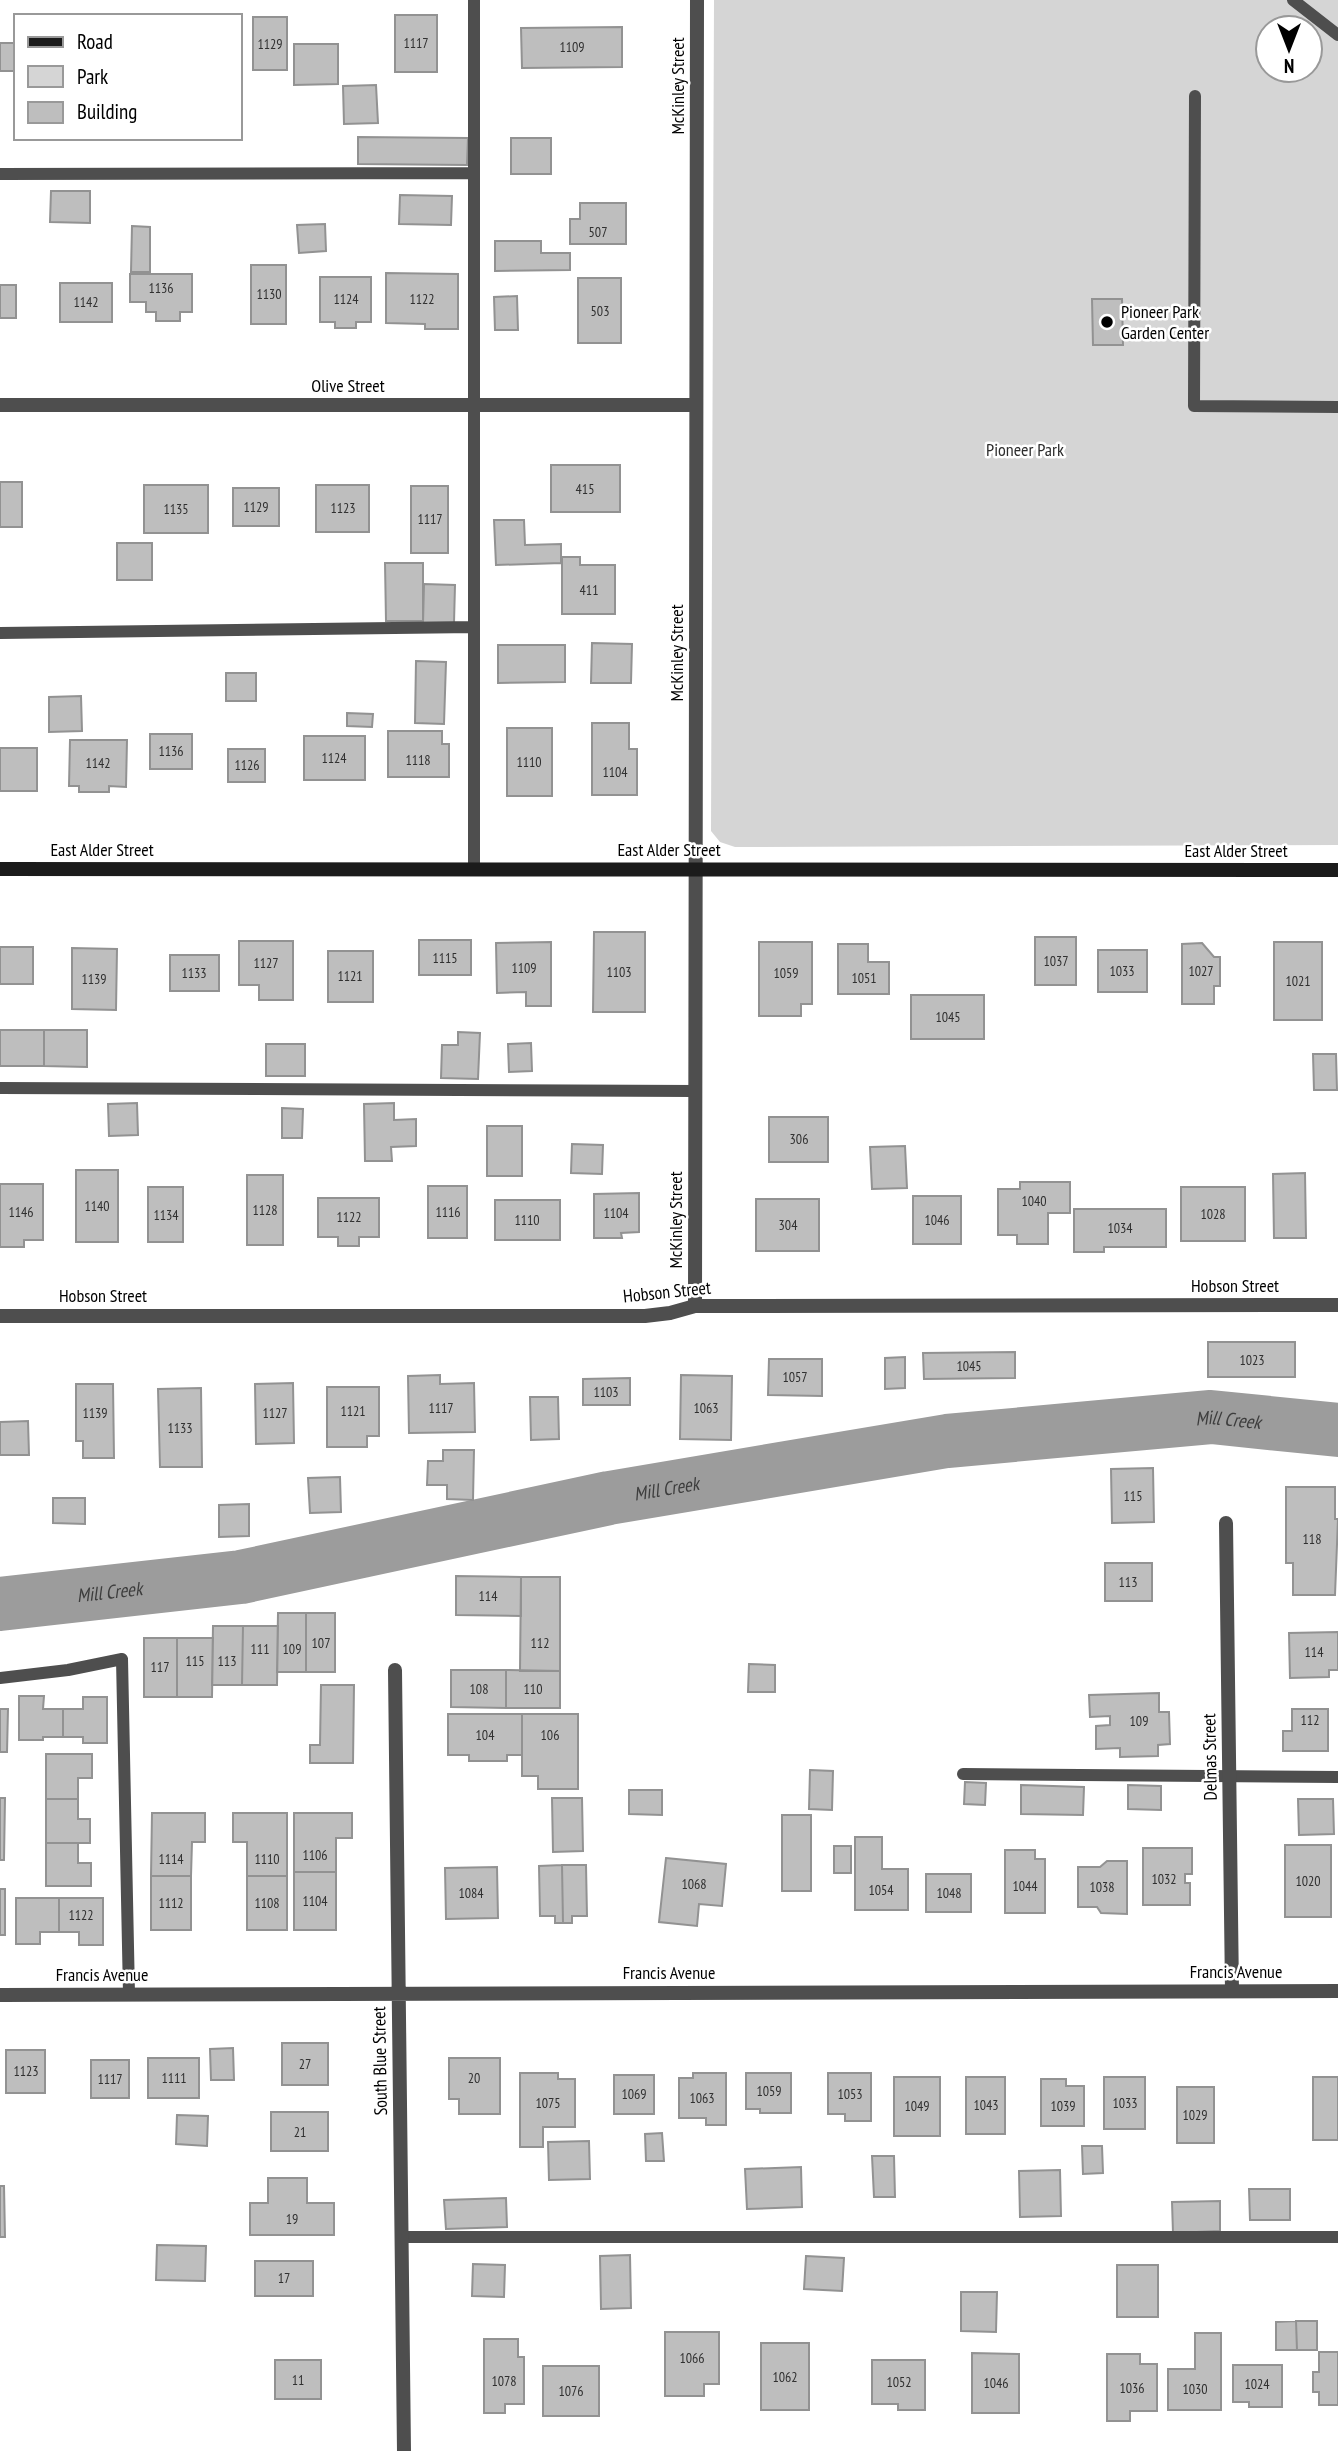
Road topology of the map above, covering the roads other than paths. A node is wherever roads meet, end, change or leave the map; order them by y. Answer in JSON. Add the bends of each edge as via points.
{"nodes":[{"id":1,"x":474,"y":0,"type":"edge"},
{"id":2,"x":697,"y":0,"type":"edge"},
{"id":3,"x":1293,"y":0,"type":"edge"},
{"id":4,"x":1338,"y":36,"type":"edge"},
{"id":5,"x":1195,"y":96,"type":"dead end"},
{"id":6,"x":474,"y":173,"type":"junction"},
{"id":7,"x":0,"y":174,"type":"edge"},
{"id":8,"x":0,"y":405,"type":"edge"},
{"id":9,"x":474,"y":405,"type":"junction"},
{"id":10,"x":696,"y":405,"type":"junction"},
{"id":11,"x":1338,"y":407,"type":"edge"},
{"id":12,"x":474,"y":627,"type":"junction"},
{"id":13,"x":0,"y":633,"type":"edge"},
{"id":14,"x":0,"y":869,"type":"edge"},
{"id":15,"x":474,"y":870,"type":"junction"},
{"id":16,"x":695,"y":870,"type":"junction"},
{"id":17,"x":1338,"y":870,"type":"edge"},
{"id":18,"x":0,"y":1088,"type":"edge"},
{"id":19,"x":695,"y":1091,"type":"junction"},
{"id":20,"x":1338,"y":1305,"type":"edge"},
{"id":21,"x":695,"y":1306,"type":"junction"},
{"id":22,"x":0,"y":1316,"type":"edge"},
{"id":23,"x":1226,"y":1523,"type":"dead end"},
{"id":24,"x":395,"y":1670,"type":"dead end"},
{"id":25,"x":0,"y":1678,"type":"edge"},
{"id":26,"x":962,"y":1774,"type":"dead end"},
{"id":27,"x":1229,"y":1777,"type":"junction"},
{"id":28,"x":1338,"y":1777,"type":"edge"},
{"id":29,"x":1232,"y":1991,"type":"junction"},
{"id":30,"x":1338,"y":1991,"type":"edge"},
{"id":31,"x":398,"y":1993,"type":"junction"},
{"id":32,"x":129,"y":1994,"type":"junction"},
{"id":33,"x":0,"y":1995,"type":"edge"},
{"id":34,"x":401,"y":2236,"type":"junction"},
{"id":35,"x":1338,"y":2236,"type":"edge"},
{"id":36,"x":404,"y":2451,"type":"edge"}],
"edges":[{"from":1,"to":6,"type":"lane"},
{"from":2,"to":10,"type":"street","name":"McKinley Street"},
{"from":3,"to":4,"type":"lane"},
{"from":5,"to":11,"type":"lane","via":[[1194,406]]},
{"from":6,"to":7,"type":"lane"},
{"from":6,"to":9,"type":"lane"},
{"from":8,"to":9,"type":"street","name":"Olive Street"},
{"from":9,"to":10,"type":"street","name":"Olive Street"},
{"from":9,"to":12,"type":"lane"},
{"from":10,"to":16,"type":"street","name":"McKinley Street"},
{"from":12,"to":13,"type":"lane"},
{"from":12,"to":15,"type":"lane"},
{"from":14,"to":15,"type":"main road","name":"East Alder Street"},
{"from":15,"to":16,"type":"main road","name":"East Alder Street"},
{"from":16,"to":17,"type":"main road","name":"East Alder Street"},
{"from":16,"to":19,"type":"street","name":"McKinley Street"},
{"from":18,"to":19,"type":"lane"},
{"from":19,"to":21,"type":"street","name":"McKinley Street"},
{"from":20,"to":21,"type":"street","name":"Hobson Street"},
{"from":21,"to":22,"type":"street","name":"Hobson Street","via":[[645,1316]]},
{"from":23,"to":27,"type":"street","name":"Delmas Street"},
{"from":24,"to":31,"type":"street","name":"South Blue Street"},
{"from":25,"to":32,"type":"lane","via":[[122,1659]]},
{"from":26,"to":27,"type":"lane"},
{"from":27,"to":28,"type":"lane"},
{"from":27,"to":29,"type":"street","name":"Delmas Street"},
{"from":29,"to":30,"type":"street","name":"Francis Avenue"},
{"from":29,"to":31,"type":"street","name":"Francis Avenue"},
{"from":31,"to":32,"type":"street","name":"Francis Avenue"},
{"from":31,"to":34,"type":"street","name":"South Blue Street"},
{"from":32,"to":33,"type":"street","name":"Francis Avenue"},
{"from":34,"to":35,"type":"lane"},
{"from":34,"to":36,"type":"street","name":"South Blue Street"}]}
